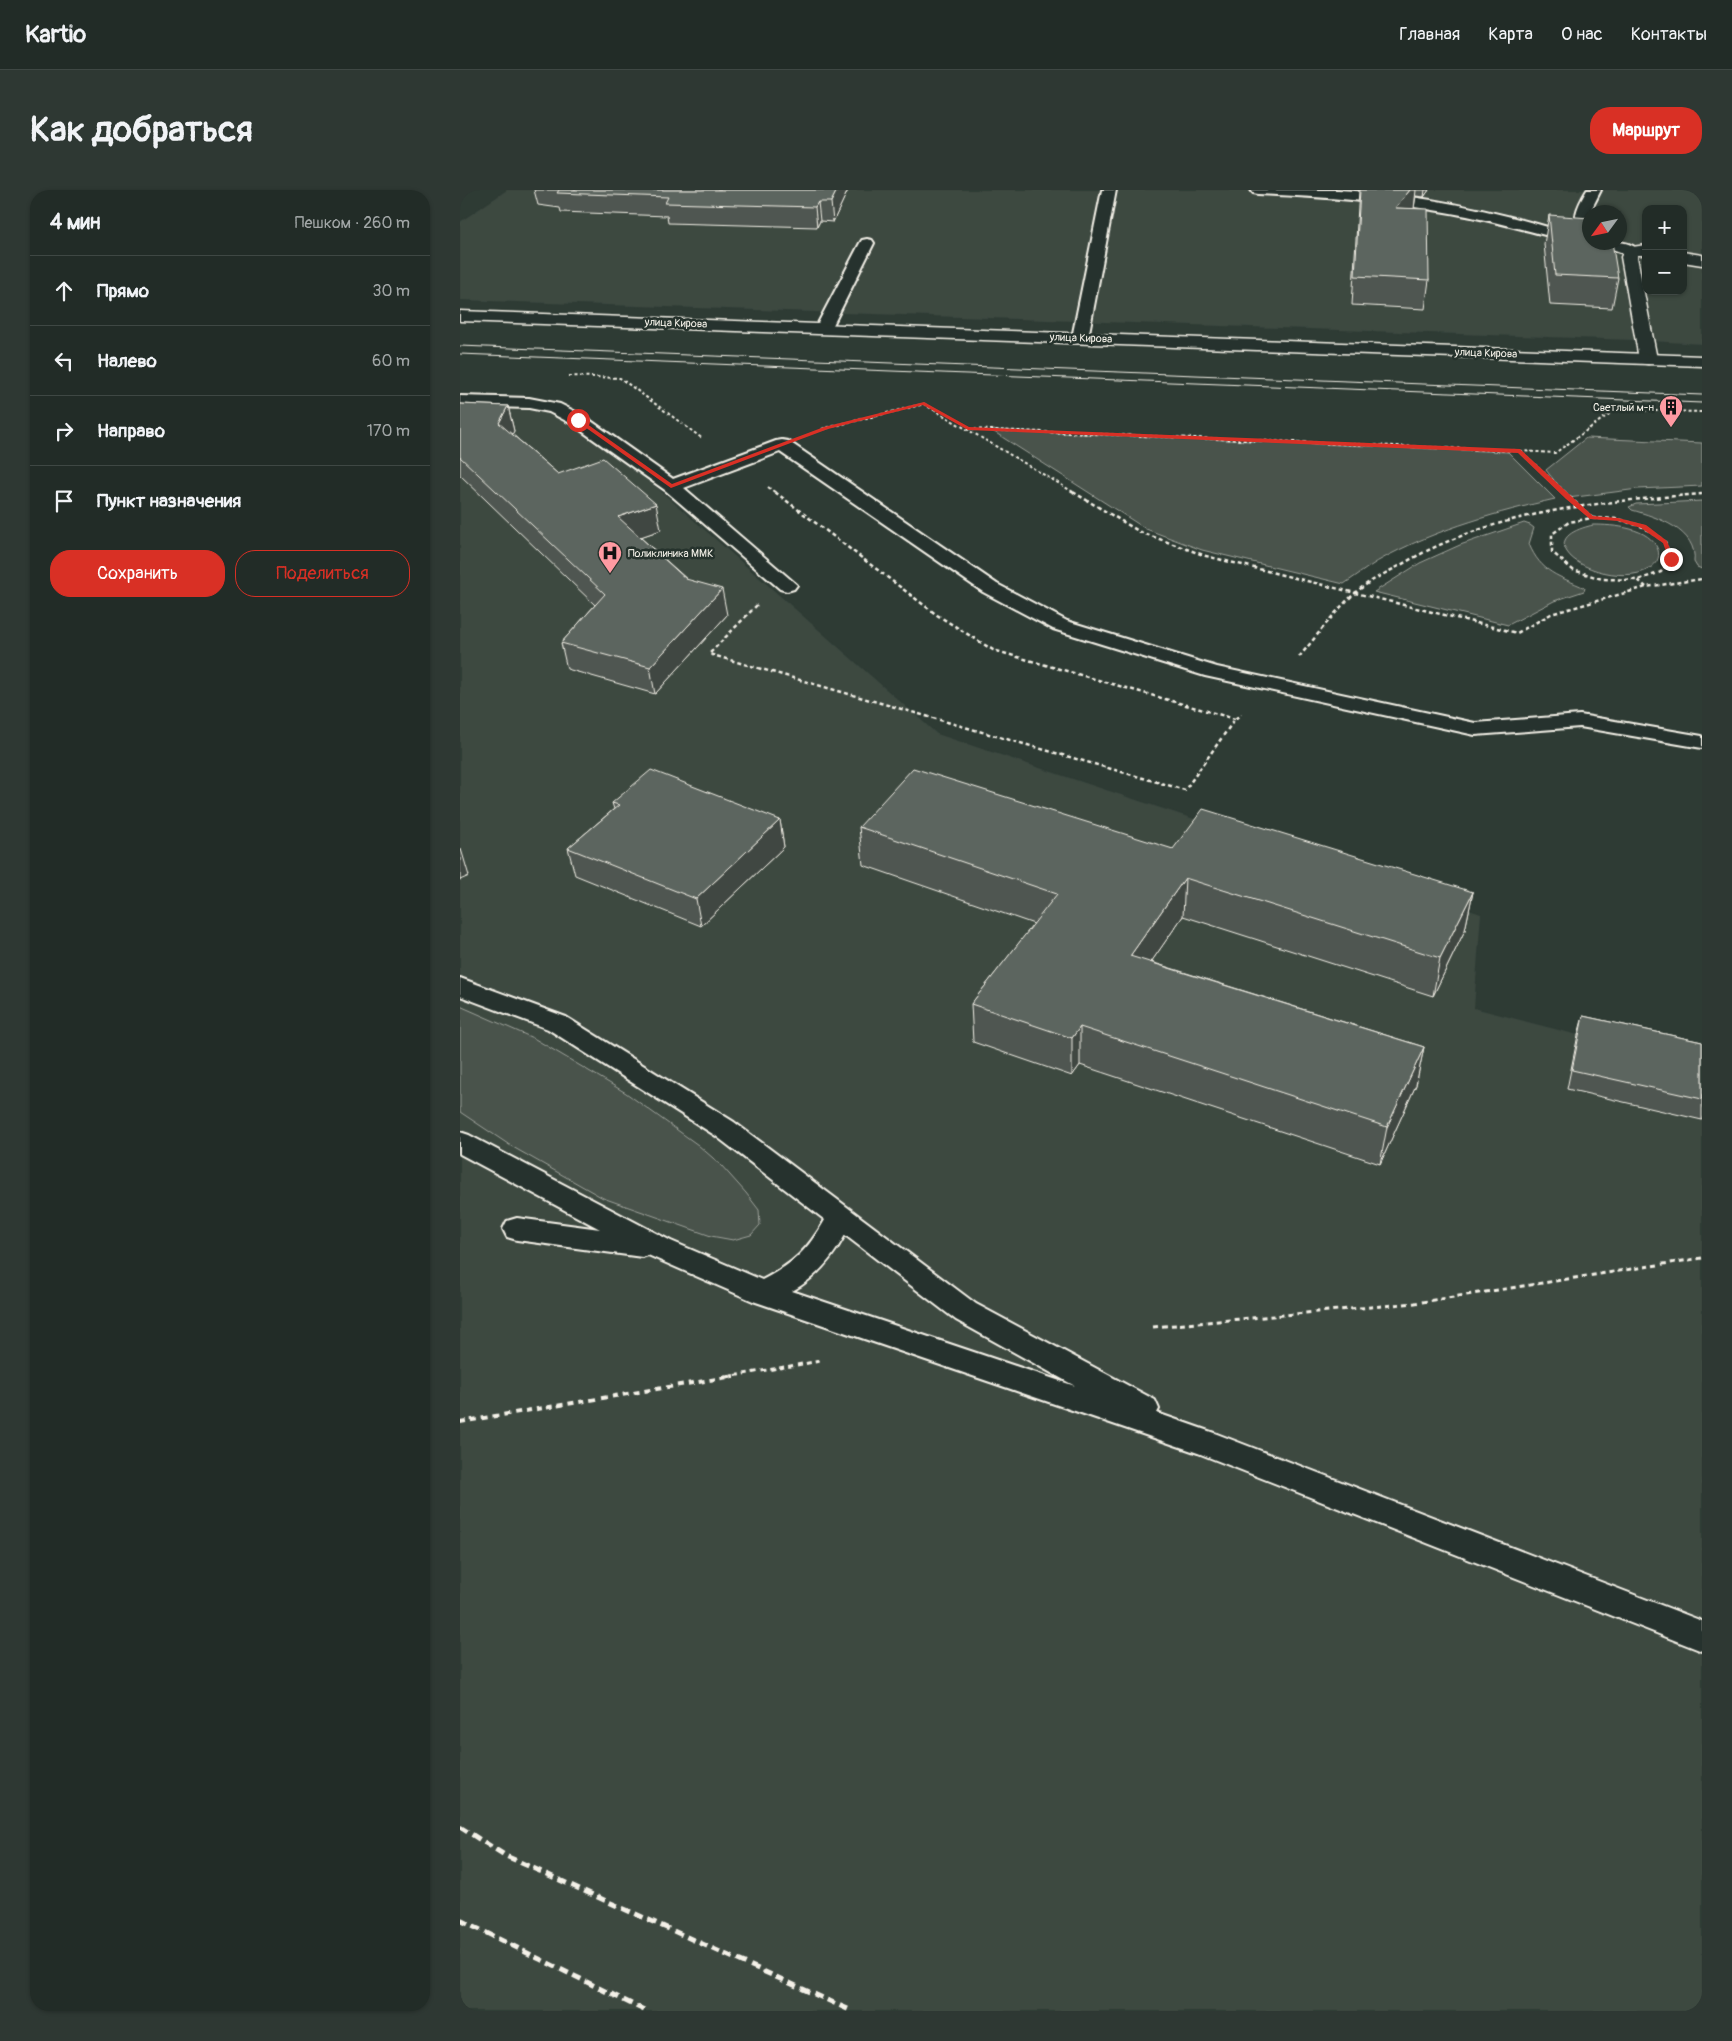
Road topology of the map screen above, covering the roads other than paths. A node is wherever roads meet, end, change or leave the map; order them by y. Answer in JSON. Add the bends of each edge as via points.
{"nodes":[{"id":1,"x":1109,"y":190,"type":"edge"},
{"id":2,"x":1258,"y":190,"type":"edge"},
{"id":3,"x":1594,"y":190,"type":"edge"},
{"id":4,"x":1586,"y":205,"type":"edge"},
{"id":5,"x":1553,"y":233,"type":"edge"},
{"id":6,"x":866,"y":243,"type":"dead end"},
{"id":7,"x":1638,"y":251,"type":"edge"},
{"id":8,"x":1687,"y":258,"type":"edge"},
{"id":9,"x":1702,"y":260,"type":"edge"},
{"id":10,"x":460,"y":316,"type":"edge"},
{"id":11,"x":823,"y":329,"type":"junction"},
{"id":12,"x":1080,"y":338,"type":"junction"},
{"id":13,"x":1648,"y":359,"type":"junction"},
{"id":14,"x":1702,"y":361,"type":"edge"},
{"id":15,"x":460,"y":400,"type":"edge"},
{"id":16,"x":671,"y":486,"type":"junction"},
{"id":17,"x":788,"y":585,"type":"dead end"},
{"id":18,"x":1702,"y":742,"type":"edge"},
{"id":19,"x":460,"y":986,"type":"edge"},
{"id":20,"x":460,"y":1142,"type":"edge"},
{"id":21,"x":841,"y":1217,"type":"junction"},
{"id":22,"x":516,"y":1229,"type":"dead end"},
{"id":23,"x":661,"y":1249,"type":"junction"},
{"id":24,"x":763,"y":1294,"type":"junction"},
{"id":25,"x":1206,"y":1443,"type":"junction"},
{"id":26,"x":1702,"y":1636,"type":"edge"}],
"edges":[{"from":1,"to":12,"type":"lane"},
{"from":2,"to":5,"type":"lane","via":[[1409,202],[1508,219]]},
{"from":3,"to":4,"type":"lane"},
{"from":6,"to":11,"type":"lane"},
{"from":7,"to":13,"type":"main road","via":[[1629,257]]},
{"from":8,"to":9,"type":"main road"},
{"from":10,"to":11,"type":"main road","name":"улица Кирова"},
{"from":11,"to":12,"type":"main road","name":"улица Кирова"},
{"from":12,"to":13,"type":"main road","name":"улица Кирова"},
{"from":13,"to":14,"type":"main road","name":"улица Кирова"},
{"from":15,"to":16,"type":"lane","via":[[529,403],[554,408],[578,420]]},
{"from":16,"to":17,"type":"lane"},
{"from":16,"to":18,"type":"lane","via":[[782,445],[990,588],[1060,625],[1212,672],[1475,729],[1580,721]]},
{"from":19,"to":21,"type":"lane","via":[[556,1023],[725,1129]]},
{"from":20,"to":23,"type":"lane"},
{"from":21,"to":24,"type":"lane","via":[[817,1256],[797,1275]]},
{"from":21,"to":25,"type":"lane","via":[[966,1312]]},
{"from":22,"to":23,"type":"lane"},
{"from":23,"to":24,"type":"lane"},
{"from":24,"to":25,"type":"lane"},
{"from":25,"to":26,"type":"lane"}]}
